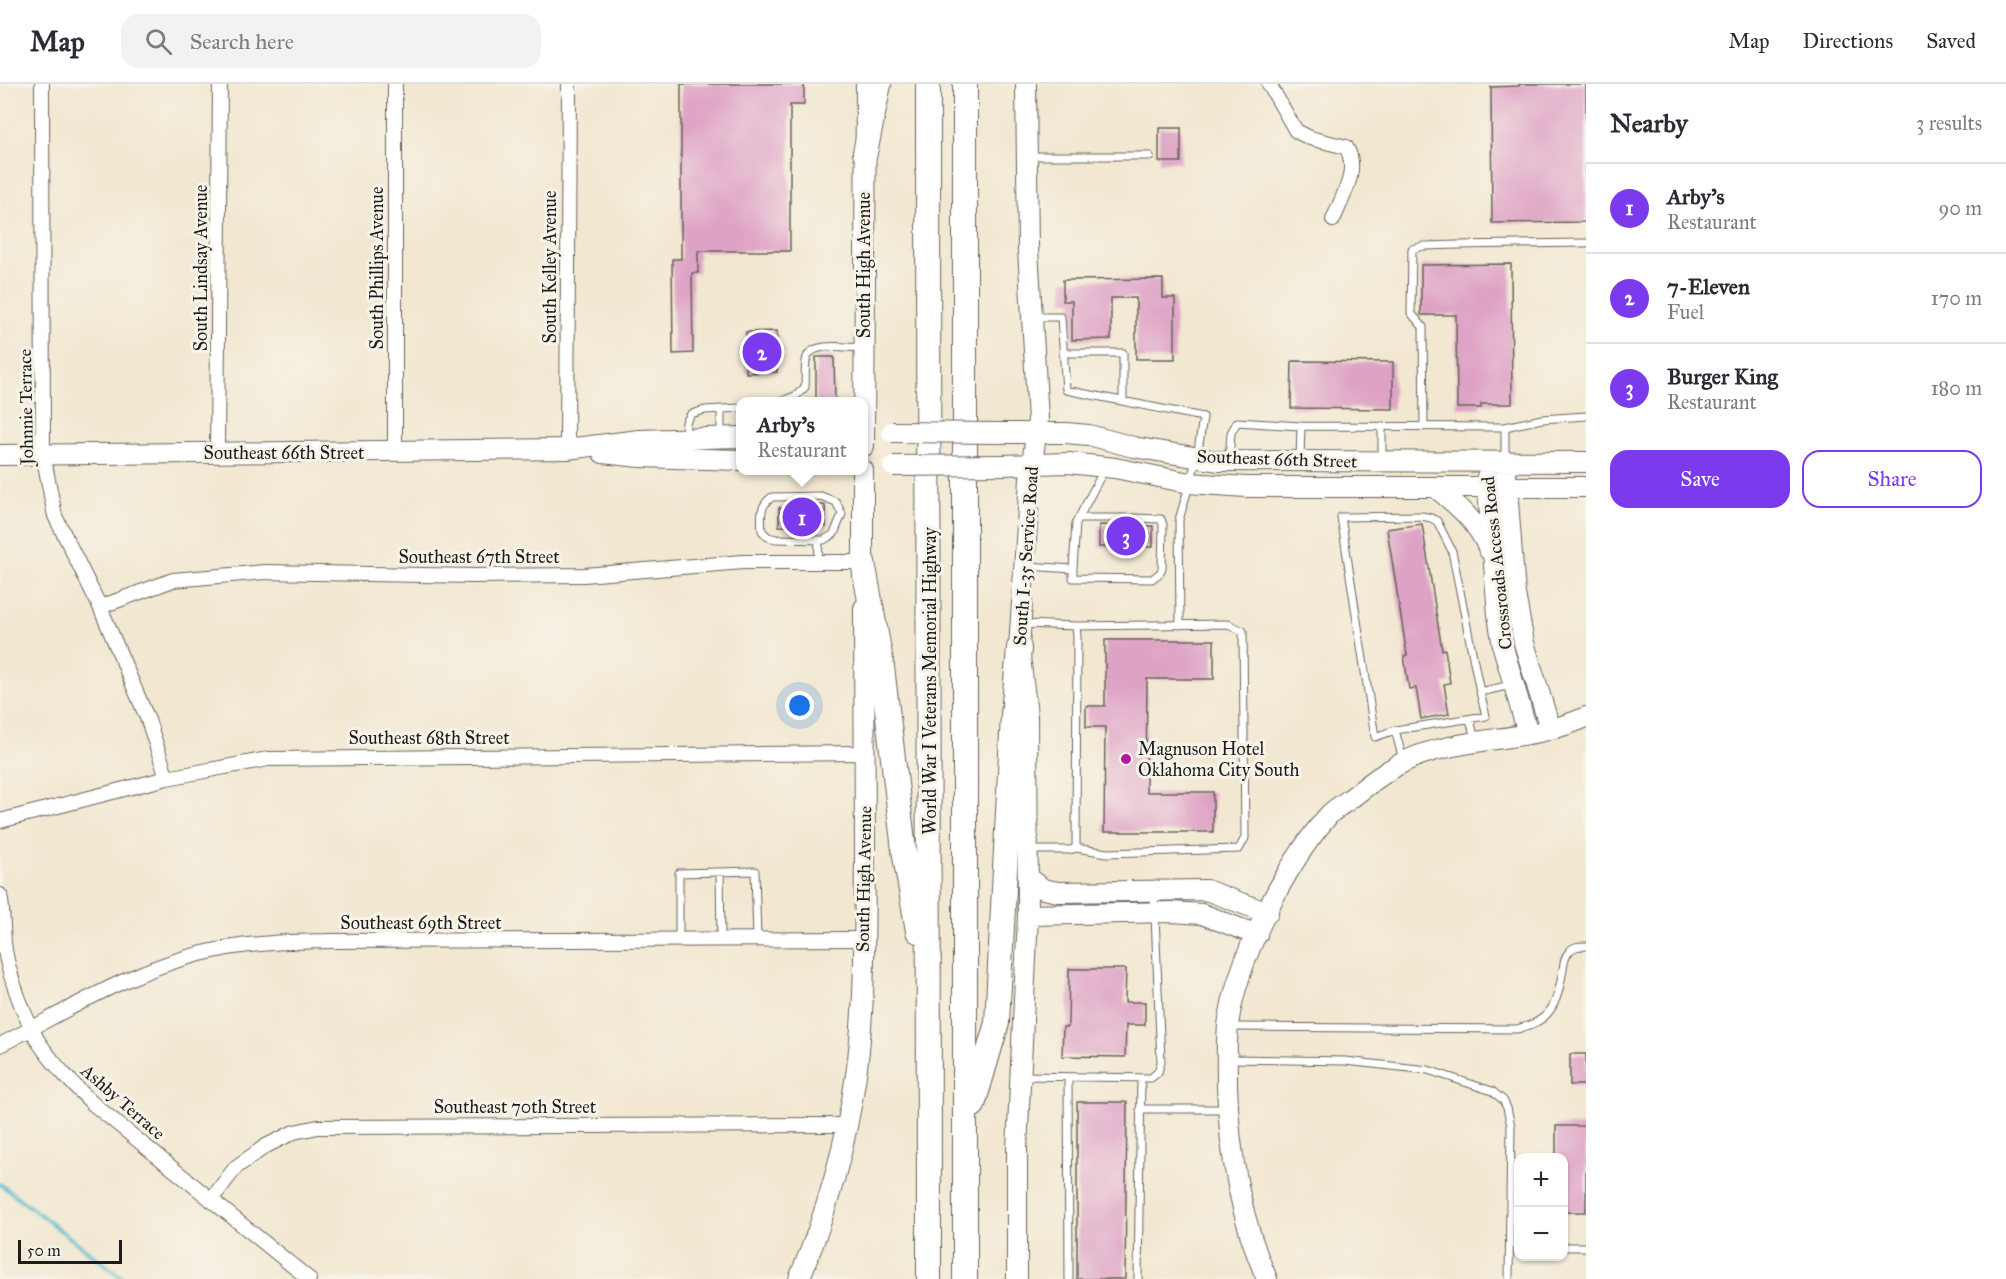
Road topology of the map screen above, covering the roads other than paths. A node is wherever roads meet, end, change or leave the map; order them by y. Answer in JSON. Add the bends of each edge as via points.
{"nodes":[{"id":1,"x":42,"y":84,"type":"edge"},
{"id":2,"x":220,"y":84,"type":"edge"},
{"id":3,"x":395,"y":84,"type":"edge"},
{"id":4,"x":569,"y":84,"type":"edge"},
{"id":5,"x":866,"y":84,"type":"edge"},
{"id":6,"x":879,"y":84,"type":"edge"},
{"id":7,"x":928,"y":84,"type":"edge"},
{"id":8,"x":965,"y":84,"type":"edge"},
{"id":9,"x":1026,"y":84,"type":"edge"},
{"id":10,"x":1269,"y":84,"type":"edge"},
{"id":11,"x":865,"y":153,"type":"junction"},
{"id":12,"x":1026,"y":156,"type":"junction"},
{"id":13,"x":1150,"y":156,"type":"dead end"},
{"id":14,"x":1333,"y":220,"type":"dead end"},
{"id":15,"x":1586,"y":243,"type":"edge"},
{"id":16,"x":1032,"y":317,"type":"junction"},
{"id":17,"x":864,"y":348,"type":"junction"},
{"id":18,"x":1063,"y":353,"type":"junction"},
{"id":19,"x":799,"y":397,"type":"edge"},
{"id":20,"x":864,"y":397,"type":"edge"},
{"id":21,"x":1123,"y":400,"type":"junction"},
{"id":22,"x":736,"y":408,"type":"edge"},
{"id":23,"x":721,"y":409,"type":"junction"},
{"id":24,"x":1586,"y":416,"type":"edge"},
{"id":25,"x":1301,"y":426,"type":"junction"},
{"id":26,"x":1382,"y":426,"type":"junction"},
{"id":27,"x":1424,"y":426,"type":"junction"},
{"id":28,"x":1505,"y":427,"type":"junction"},
{"id":29,"x":1036,"y":433,"type":"junction"},
{"id":30,"x":868,"y":434,"type":"edge"},
{"id":31,"x":731,"y":438,"type":"edge"},
{"id":32,"x":685,"y":439,"type":"junction"},
{"id":33,"x":567,"y":449,"type":"junction"},
{"id":34,"x":395,"y":452,"type":"junction"},
{"id":35,"x":217,"y":453,"type":"junction"},
{"id":36,"x":43,"y":454,"type":"junction"},
{"id":37,"x":0,"y":455,"type":"edge"},
{"id":38,"x":1197,"y":458,"type":"junction"},
{"id":39,"x":736,"y":460,"type":"edge"},
{"id":40,"x":1228,"y":461,"type":"junction"},
{"id":41,"x":1300,"y":462,"type":"junction"},
{"id":42,"x":1382,"y":462,"type":"junction"},
{"id":43,"x":1496,"y":462,"type":"junction"},
{"id":44,"x":1586,"y":462,"type":"edge"},
{"id":45,"x":868,"y":464,"type":"edge"},
{"id":46,"x":1032,"y":465,"type":"junction"},
{"id":47,"x":1106,"y":467,"type":"junction"},
{"id":48,"x":863,"y":475,"type":"edge"},
{"id":49,"x":1189,"y":483,"type":"junction"},
{"id":50,"x":1435,"y":487,"type":"junction"},
{"id":51,"x":1498,"y":487,"type":"junction"},
{"id":52,"x":1586,"y":487,"type":"edge"},
{"id":53,"x":863,"y":513,"type":"junction"},
{"id":54,"x":842,"y":514,"type":"junction"},
{"id":55,"x":1079,"y":518,"type":"junction"},
{"id":56,"x":819,"y":540,"type":"junction"},
{"id":57,"x":1493,"y":560,"type":"junction"},
{"id":58,"x":818,"y":562,"type":"junction"},
{"id":59,"x":863,"y":562,"type":"junction"},
{"id":60,"x":1024,"y":566,"type":"junction"},
{"id":61,"x":1073,"y":569,"type":"junction"},
{"id":62,"x":99,"y":607,"type":"junction"},
{"id":63,"x":1180,"y":625,"type":"junction"},
{"id":64,"x":1076,"y":626,"type":"junction"},
{"id":65,"x":1020,"y":636,"type":"junction"},
{"id":66,"x":1513,"y":684,"type":"junction"},
{"id":67,"x":1480,"y":692,"type":"junction"},
{"id":68,"x":1586,"y":717,"type":"edge"},
{"id":69,"x":1470,"y":719,"type":"junction"},
{"id":70,"x":1550,"y":728,"type":"junction"},
{"id":71,"x":1395,"y":730,"type":"junction"},
{"id":72,"x":1528,"y":734,"type":"junction"},
{"id":73,"x":1476,"y":743,"type":"junction"},
{"id":74,"x":866,"y":753,"type":"junction"},
{"id":75,"x":1404,"y":763,"type":"junction"},
{"id":76,"x":167,"y":778,"type":"junction"},
{"id":77,"x":0,"y":821,"type":"edge"},
{"id":78,"x":1076,"y":848,"type":"junction"},
{"id":79,"x":1028,"y":850,"type":"junction"},
{"id":80,"x":720,"y":872,"type":"junction"},
{"id":81,"x":1028,"y":877,"type":"junction"},
{"id":82,"x":1154,"y":890,"type":"junction"},
{"id":83,"x":0,"y":895,"type":"edge"},
{"id":84,"x":1154,"y":913,"type":"junction"},
{"id":85,"x":1268,"y":913,"type":"junction"},
{"id":86,"x":1028,"y":915,"type":"junction"},
{"id":87,"x":1257,"y":935,"type":"junction"},
{"id":88,"x":680,"y":939,"type":"junction"},
{"id":89,"x":721,"y":939,"type":"junction"},
{"id":90,"x":757,"y":939,"type":"junction"},
{"id":91,"x":864,"y":939,"type":"junction"},
{"id":92,"x":1586,"y":946,"type":"edge"},
{"id":93,"x":929,"y":988,"type":"junction"},
{"id":94,"x":1228,"y":1027,"type":"junction"},
{"id":95,"x":32,"y":1028,"type":"junction"},
{"id":96,"x":0,"y":1045,"type":"edge"},
{"id":97,"x":1227,"y":1059,"type":"junction"},
{"id":98,"x":1020,"y":1076,"type":"junction"},
{"id":99,"x":1068,"y":1077,"type":"junction"},
{"id":100,"x":1141,"y":1078,"type":"junction"},
{"id":101,"x":1227,"y":1109,"type":"junction"},
{"id":102,"x":1140,"y":1110,"type":"junction"},
{"id":103,"x":847,"y":1125,"type":"junction"},
{"id":104,"x":965,"y":1133,"type":"junction"},
{"id":105,"x":211,"y":1200,"type":"junction"},
{"id":106,"x":1509,"y":1247,"type":"junction"},
{"id":107,"x":1514,"y":1247,"type":"edge"},
{"id":108,"x":1568,"y":1247,"type":"edge"},
{"id":109,"x":1586,"y":1247,"type":"edge"},
{"id":110,"x":309,"y":1279,"type":"edge"},
{"id":111,"x":799,"y":1279,"type":"edge"},
{"id":112,"x":929,"y":1279,"type":"edge"},
{"id":113,"x":965,"y":1279,"type":"edge"},
{"id":114,"x":1017,"y":1279,"type":"edge"},
{"id":115,"x":1069,"y":1279,"type":"edge"},
{"id":116,"x":1138,"y":1279,"type":"edge"},
{"id":117,"x":1267,"y":1279,"type":"edge"},
{"id":118,"x":1509,"y":1279,"type":"edge"}],
"edges":[{"from":1,"to":36,"type":"street","name":"Johnnie Terrace"},
{"from":2,"to":35,"type":"street","name":"South Lindsay Avenue"},
{"from":3,"to":34,"type":"street","name":"South Phillips Avenue"},
{"from":4,"to":33,"type":"street","name":"South Kelley Avenue"},
{"from":5,"to":11,"type":"street","name":"South High Avenue"},
{"from":6,"to":11,"type":"highway"},
{"from":7,"to":93,"type":"highway","name":"World War I Veterans Memorial Highway"},
{"from":8,"to":104,"type":"highway","name":"World War I Veterans Memorial Highway"},
{"from":9,"to":12,"type":"street","name":"South I-35 Service Road"},
{"from":10,"to":14,"type":"street","via":[[1296,131],[1346,147],[1352,157],[1352,171]]},
{"from":11,"to":17,"type":"street","name":"South High Avenue"},
{"from":12,"to":13,"type":"lane"},
{"from":12,"to":16,"type":"street","name":"South I-35 Service Road"},
{"from":15,"to":27,"type":"lane","via":[[1412,249],[1411,313],[1423,327]]},
{"from":16,"to":18,"type":"lane","via":[[1061,317]]},
{"from":16,"to":29,"type":"street","name":"South I-35 Service Road"},
{"from":17,"to":19,"type":"lane","via":[[820,347],[810,352],[806,360],[806,387]]},
{"from":17,"to":20,"type":"street","name":"South High Avenue"},
{"from":18,"to":21,"type":"lane","via":[[1066,390]]},
{"from":18,"to":21,"type":"lane","via":[[1123,353]]},
{"from":21,"to":38,"type":"lane","via":[[1203,417]]},
{"from":22,"to":23,"type":"lane"},
{"from":23,"to":31,"type":"lane"},
{"from":23,"to":32,"type":"lane","via":[[690,414]]},
{"from":24,"to":28,"type":"lane"},
{"from":25,"to":26,"type":"lane"},
{"from":25,"to":40,"type":"lane","via":[[1237,422],[1231,433]]},
{"from":25,"to":41,"type":"lane"},
{"from":26,"to":27,"type":"lane"},
{"from":26,"to":42,"type":"lane"},
{"from":27,"to":28,"type":"lane"},
{"from":28,"to":43,"type":"lane"},
{"from":29,"to":30,"type":"street","name":"Southeast 66th Street","bridge":true},
{"from":29,"to":38,"type":"street","name":"Southeast 66th Street","via":[[1089,435]]},
{"from":29,"to":46,"type":"street","name":"South I-35 Service Road"},
{"from":31,"to":32,"type":"street","name":"Southeast 66th Street"},
{"from":32,"to":33,"type":"street","name":"Southeast 66th Street"},
{"from":33,"to":34,"type":"street","name":"Southeast 66th Street"},
{"from":33,"to":39,"type":"street","name":"Southeast 66th Street","via":[[640,457]]},
{"from":34,"to":35,"type":"street","name":"Southeast 66th Street"},
{"from":35,"to":36,"type":"street","name":"Southeast 66th Street"},
{"from":36,"to":37,"type":"street","name":"Southeast 66th Street"},
{"from":36,"to":62,"type":"street","name":"Johnnie Terrace","via":[[55,516]]},
{"from":38,"to":40,"type":"street","name":"Southeast 66th Street"},
{"from":38,"to":49,"type":"lane"},
{"from":40,"to":41,"type":"street","name":"Southeast 66th Street"},
{"from":41,"to":42,"type":"street","name":"Southeast 66th Street"},
{"from":42,"to":43,"type":"street","name":"Southeast 66th Street"},
{"from":43,"to":44,"type":"street","name":"Southeast 66th Street"},
{"from":43,"to":51,"type":"street","name":"Crossroads Access Road"},
{"from":45,"to":46,"type":"street","name":"Southeast 66th Street","bridge":true},
{"from":46,"to":47,"type":"street","name":"Southeast 66th Street"},
{"from":46,"to":60,"type":"street","name":"South I-35 Service Road"},
{"from":47,"to":49,"type":"street","name":"Southeast 66th Street"},
{"from":47,"to":55,"type":"lane"},
{"from":48,"to":53,"type":"street","name":"South High Avenue"},
{"from":49,"to":50,"type":"street","name":"Southeast 66th Street","via":[[1246,487]]},
{"from":49,"to":63,"type":"lane","via":[[1179,520]]},
{"from":50,"to":51,"type":"street","name":"Southeast 66th Street"},
{"from":50,"to":57,"type":"street","via":[[1474,523]]},
{"from":51,"to":52,"type":"street","name":"Southeast 66th Street"},
{"from":51,"to":57,"type":"street","name":"Crossroads Access Road"},
{"from":51,"to":70,"type":"street","name":"Crossroads Access Road","via":[[1524,643]]},
{"from":53,"to":54,"type":"lane"},
{"from":53,"to":59,"type":"street","name":"South High Avenue"},
{"from":54,"to":56,"type":"lane","via":[[834,534]]},
{"from":54,"to":56,"type":"lane","via":[[836,502],[822,496],[772,496],[766,501],[761,510],[762,531],[768,537]]},
{"from":55,"to":61,"type":"lane"},
{"from":55,"to":61,"type":"lane","via":[[1161,519],[1162,569],[1152,579],[1073,578]]},
{"from":56,"to":58,"type":"lane"},
{"from":57,"to":66,"type":"street","name":"Crossroads Access Road","via":[[1501,636]]},
{"from":58,"to":59,"type":"street","name":"Southeast 67th Street"},
{"from":58,"to":62,"type":"street","name":"Southeast 67th Street","via":[[743,562],[584,575],[265,572],[173,580]]},
{"from":59,"to":74,"type":"street","name":"South High Avenue"},
{"from":59,"to":93,"type":"highway","via":[[884,677],[904,850]]},
{"from":60,"to":61,"type":"lane"},
{"from":60,"to":65,"type":"street","name":"South I-35 Service Road"},
{"from":62,"to":76,"type":"street","name":"Johnnie Terrace","via":[[148,720]]},
{"from":63,"to":64,"type":"lane"},
{"from":63,"to":78,"type":"lane","via":[[1228,624],[1243,630],[1245,838],[1239,849],[1107,853]]},
{"from":64,"to":65,"type":"lane"},
{"from":64,"to":78,"type":"lane"},
{"from":65,"to":79,"type":"street","name":"South I-35 Service Road","via":[[1027,715]]},
{"from":65,"to":104,"type":"highway","via":[[997,1023]]},
{"from":66,"to":67,"type":"lane"},
{"from":66,"to":72,"type":"street","name":"Crossroads Access Road"},
{"from":67,"to":69,"type":"lane","via":[[1486,716]]},
{"from":67,"to":71,"type":"lane","via":[[1452,551],[1437,521],[1422,516],[1341,517],[1375,737]]},
{"from":68,"to":70,"type":"street"},
{"from":69,"to":71,"type":"lane"},
{"from":69,"to":73,"type":"lane"},
{"from":70,"to":72,"type":"street"},
{"from":71,"to":75,"type":"lane"},
{"from":72,"to":73,"type":"street"},
{"from":73,"to":75,"type":"street"},
{"from":74,"to":76,"type":"street","name":"Southeast 68th Street","via":[[268,759]]},
{"from":74,"to":91,"type":"street","name":"South High Avenue"},
{"from":75,"to":85,"type":"street","via":[[1379,776],[1330,814],[1290,867]]},
{"from":76,"to":77,"type":"street","name":"Southeast 68th Street"},
{"from":78,"to":79,"type":"lane"},
{"from":79,"to":81,"type":"street","name":"South I-35 Service Road"},
{"from":80,"to":88,"type":"lane","via":[[680,873]]},
{"from":80,"to":89,"type":"lane"},
{"from":80,"to":90,"type":"lane","via":[[755,871]]},
{"from":81,"to":82,"type":"street","via":[[1043,889],[1058,892]]},
{"from":81,"to":86,"type":"street","name":"South I-35 Service Road"},
{"from":82,"to":84,"type":"lane"},
{"from":82,"to":85,"type":"street","via":[[1206,890]]},
{"from":83,"to":95,"type":"street","name":"Ashby Terrace","via":[[11,979]]},
{"from":84,"to":86,"type":"street"},
{"from":84,"to":87,"type":"street","via":[[1202,914]]},
{"from":84,"to":100,"type":"lane","via":[[1161,1062],[1151,1078]]},
{"from":85,"to":87,"type":"street"},
{"from":86,"to":98,"type":"street","name":"South I-35 Service Road"},
{"from":87,"to":94,"type":"street","via":[[1240,976]]},
{"from":88,"to":89,"type":"street","name":"Southeast 69th Street"},
{"from":88,"to":95,"type":"street","name":"Southeast 69th Street","via":[[286,942],[223,949],[116,984]]},
{"from":89,"to":90,"type":"street","name":"Southeast 69th Street"},
{"from":90,"to":91,"type":"street","name":"Southeast 69th Street"},
{"from":91,"to":103,"type":"street","name":"South High Avenue","via":[[856,1073]]},
{"from":92,"to":94,"type":"lane","via":[[1570,950],[1565,958],[1555,1000],[1547,1014],[1517,1029]]},
{"from":93,"to":112,"type":"highway","name":"World War I Veterans Memorial Highway"},
{"from":94,"to":97,"type":"street"},
{"from":95,"to":96,"type":"street","name":"Southeast 69th Street"},
{"from":95,"to":105,"type":"street","name":"Ashby Terrace","via":[[66,1076],[92,1103]]},
{"from":97,"to":101,"type":"street"},
{"from":97,"to":106,"type":"lane","via":[[1345,1061],[1428,1070],[1492,1091],[1503,1100],[1511,1126]]},
{"from":98,"to":99,"type":"lane"},
{"from":98,"to":114,"type":"street","name":"South I-35 Service Road"},
{"from":99,"to":100,"type":"lane"},
{"from":99,"to":115,"type":"lane"},
{"from":100,"to":102,"type":"lane"},
{"from":101,"to":102,"type":"lane"},
{"from":101,"to":117,"type":"street","via":[[1239,1194]]},
{"from":102,"to":116,"type":"lane"},
{"from":103,"to":105,"type":"street","name":"Southeast 70th Street","via":[[318,1127],[294,1132],[236,1167]]},
{"from":103,"to":111,"type":"street","name":"South High Avenue","via":[[838,1169]]},
{"from":104,"to":113,"type":"highway","name":"World War I Veterans Memorial Highway"},
{"from":105,"to":110,"type":"street","name":"Ashby Terrace"},
{"from":106,"to":107,"type":"lane"},
{"from":106,"to":118,"type":"lane"},
{"from":108,"to":109,"type":"lane"}]}
